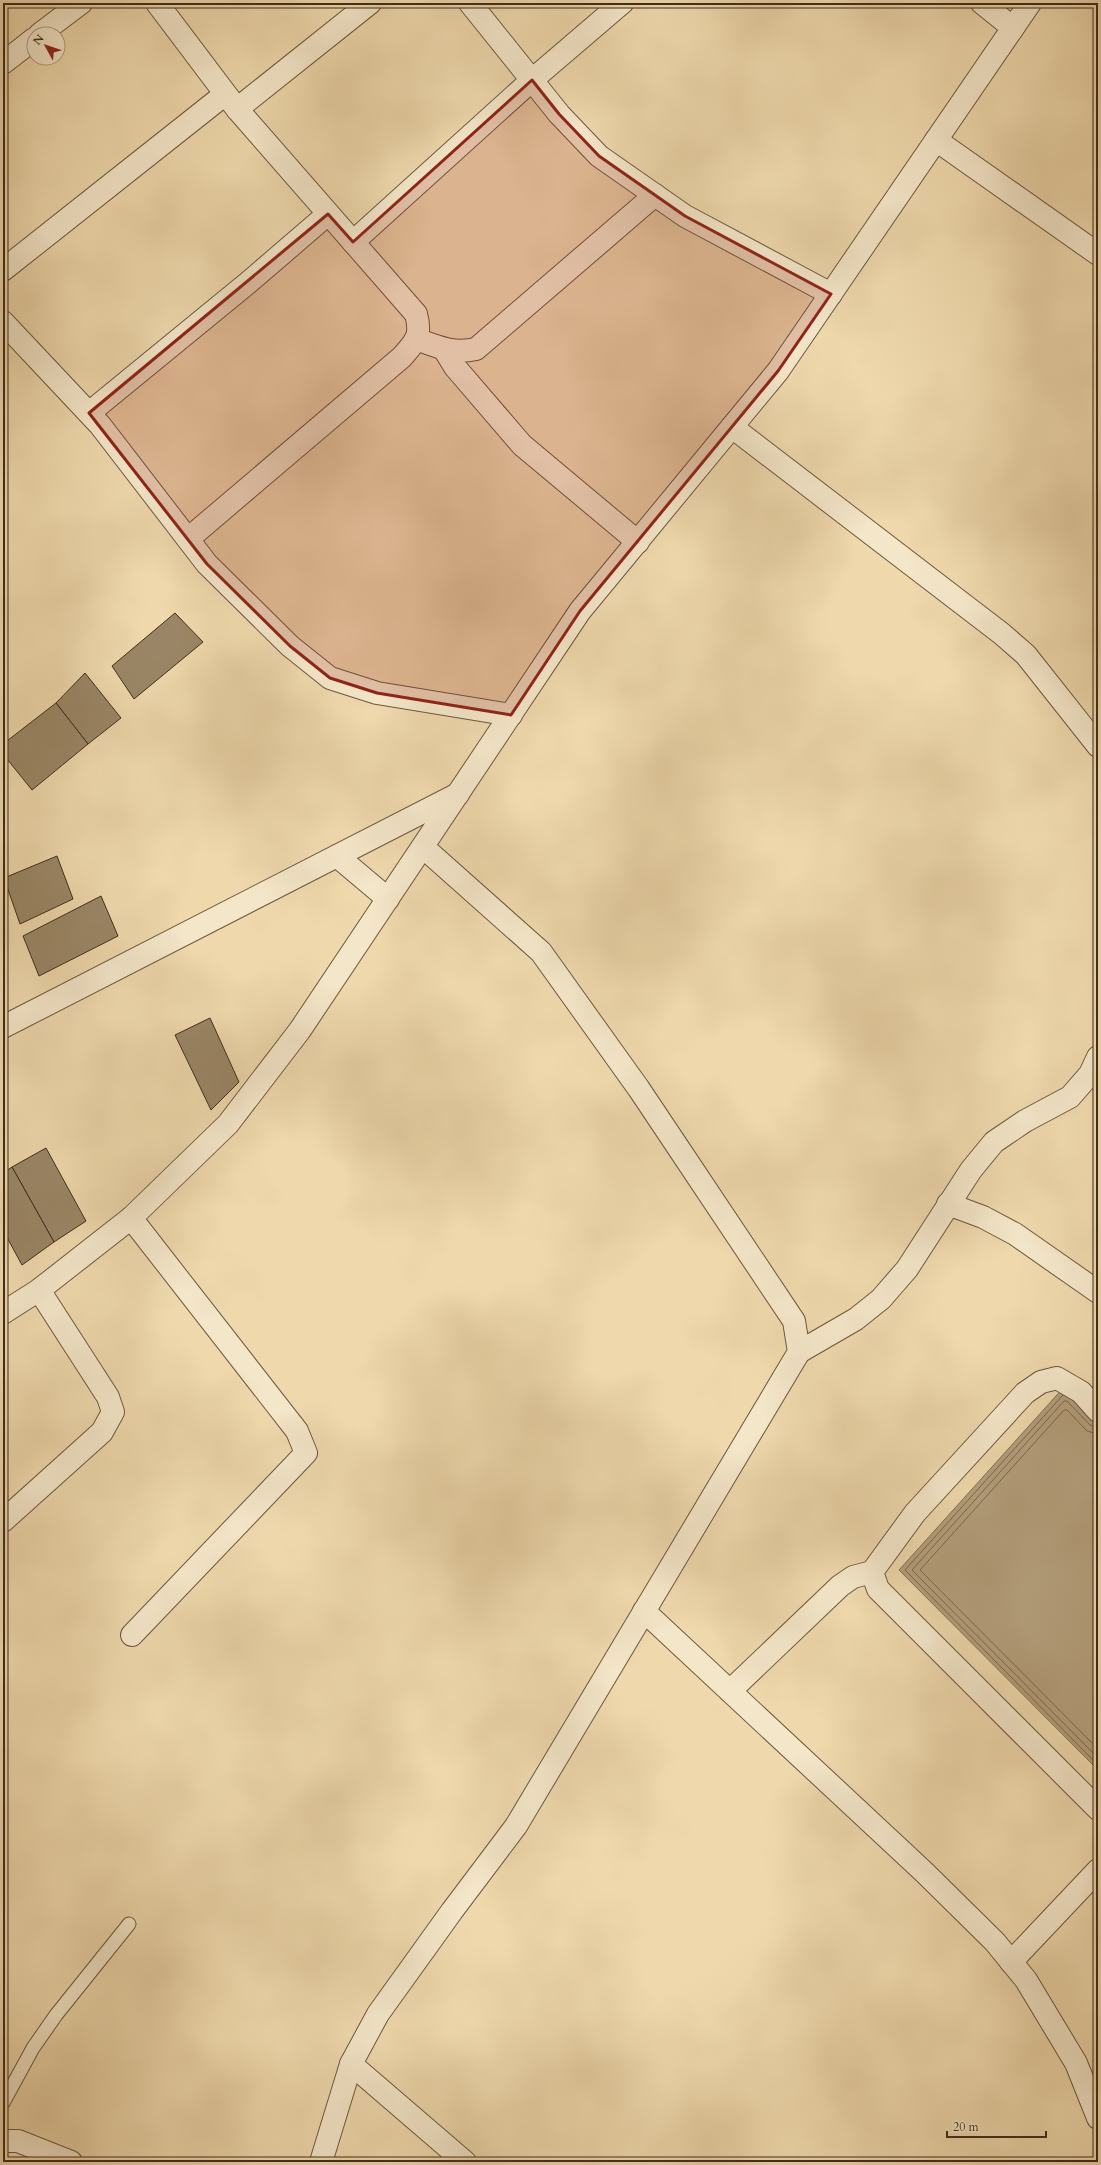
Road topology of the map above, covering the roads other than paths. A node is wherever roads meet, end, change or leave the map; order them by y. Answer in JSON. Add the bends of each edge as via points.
{"nodes":[{"id":1,"x":81,"y":3,"type":"edge"},
{"id":2,"x":157,"y":3,"type":"edge"},
{"id":3,"x":370,"y":3,"type":"edge"},
{"id":4,"x":470,"y":3,"type":"edge"},
{"id":5,"x":622,"y":3,"type":"edge"},
{"id":6,"x":982,"y":3,"type":"edge"},
{"id":7,"x":1030,"y":3,"type":"edge"},
{"id":8,"x":51,"y":26,"type":"edge"},
{"id":9,"x":1013,"y":28,"type":"junction"},
{"id":10,"x":26,"y":45,"type":"edge"},
{"id":11,"x":3,"y":63,"type":"edge"},
{"id":12,"x":532,"y":80,"type":"junction"},
{"id":13,"x":230,"y":101,"type":"junction"},
{"id":14,"x":936,"y":140,"type":"junction"},
{"id":15,"x":655,"y":195,"type":"junction"},
{"id":16,"x":328,"y":214,"type":"junction"},
{"id":17,"x":353,"y":242,"type":"junction"},
{"id":18,"x":1098,"y":254,"type":"edge"},
{"id":19,"x":3,"y":270,"type":"edge"},
{"id":20,"x":831,"y":294,"type":"junction"},
{"id":21,"x":3,"y":322,"type":"edge"},
{"id":22,"x":416,"y":340,"type":"junction"},
{"id":23,"x":444,"y":349,"type":"junction"},
{"id":24,"x":89,"y":413,"type":"junction"},
{"id":25,"x":732,"y":427,"type":"junction"},
{"id":26,"x":188,"y":539,"type":"junction"},
{"id":27,"x":638,"y":542,"type":"junction"},
{"id":28,"x":511,"y":715,"type":"junction"},
{"id":29,"x":1098,"y":746,"type":"edge"},
{"id":30,"x":459,"y":794,"type":"junction"},
{"id":31,"x":423,"y":847,"type":"junction"},
{"id":32,"x":337,"y":856,"type":"junction"},
{"id":33,"x":388,"y":899,"type":"junction"},
{"id":34,"x":3,"y":1027,"type":"edge"},
{"id":35,"x":1098,"y":1057,"type":"edge"},
{"id":36,"x":948,"y":1204,"type":"junction"},
{"id":37,"x":131,"y":1218,"type":"junction"},
{"id":38,"x":39,"y":1290,"type":"junction"},
{"id":39,"x":1098,"y":1292,"type":"edge"},
{"id":40,"x":3,"y":1313,"type":"edge"},
{"id":41,"x":799,"y":1352,"type":"junction"},
{"id":42,"x":1098,"y":1411,"type":"edge"},
{"id":43,"x":3,"y":1521,"type":"edge"},
{"id":44,"x":872,"y":1572,"type":"junction"},
{"id":45,"x":644,"y":1611,"type":"junction"},
{"id":46,"x":132,"y":1635,"type":"dead end"},
{"id":47,"x":730,"y":1691,"type":"junction"},
{"id":48,"x":1098,"y":1809,"type":"edge"},
{"id":49,"x":1098,"y":1870,"type":"edge"},
{"id":50,"x":129,"y":1924,"type":"dead end"},
{"id":51,"x":1011,"y":1962,"type":"junction"},
{"id":52,"x":351,"y":2064,"type":"junction"},
{"id":53,"x":3,"y":2103,"type":"edge"},
{"id":54,"x":1098,"y":2118,"type":"edge"},
{"id":55,"x":3,"y":2141,"type":"edge"},
{"id":56,"x":71,"y":2162,"type":"edge"},
{"id":57,"x":321,"y":2162,"type":"edge"},
{"id":58,"x":465,"y":2162,"type":"edge"}],
"edges":[{"from":1,"to":8,"type":"street"},
{"from":2,"to":13,"type":"street"},
{"from":3,"to":13,"type":"street"},
{"from":4,"to":12,"type":"street"},
{"from":5,"to":12,"type":"street"},
{"from":6,"to":9,"type":"street"},
{"from":7,"to":9,"type":"street"},
{"from":9,"to":14,"type":"street"},
{"from":10,"to":11,"type":"street"},
{"from":12,"to":15,"type":"street","via":[[559,114],[599,156]]},
{"from":12,"to":17,"type":"street"},
{"from":13,"to":16,"type":"street"},
{"from":13,"to":19,"type":"street","via":[[213,104]]},
{"from":14,"to":18,"type":"street"},
{"from":14,"to":20,"type":"street"},
{"from":15,"to":20,"type":"street","via":[[685,216]]},
{"from":15,"to":23,"type":"street","via":[[476,349],[461,352]]},
{"from":16,"to":17,"type":"street"},
{"from":16,"to":24,"type":"street"},
{"from":17,"to":22,"type":"street","via":[[416,314],[419,327]]},
{"from":20,"to":25,"type":"street","via":[[778,371]]},
{"from":21,"to":24,"type":"street"},
{"from":22,"to":23,"type":"street"},
{"from":22,"to":26,"type":"street","via":[[402,357]]},
{"from":23,"to":27,"type":"street","via":[[455,368],[522,444]]},
{"from":24,"to":26,"type":"street"},
{"from":25,"to":27,"type":"street"},
{"from":25,"to":29,"type":"street","via":[[1002,634],[1026,655]]},
{"from":26,"to":28,"type":"street","via":[[207,564],[290,646],[330,678],[378,693]]},
{"from":27,"to":28,"type":"street","via":[[580,611]]},
{"from":28,"to":30,"type":"street"},
{"from":30,"to":31,"type":"street"},
{"from":30,"to":32,"type":"street"},
{"from":31,"to":33,"type":"street"},
{"from":31,"to":41,"type":"street","via":[[541,952],[639,1089],[794,1321]]},
{"from":32,"to":33,"type":"street"},
{"from":32,"to":34,"type":"street"},
{"from":33,"to":37,"type":"street","via":[[300,1030],[228,1124]]},
{"from":35,"to":36,"type":"street","via":[[1090,1074],[1070,1097],[1025,1121],[994,1142]]},
{"from":36,"to":39,"type":"street","via":[[984,1217],[1015,1234]]},
{"from":36,"to":41,"type":"street","via":[[907,1270],[880,1299],[856,1319]]},
{"from":37,"to":38,"type":"street"},
{"from":37,"to":46,"type":"street","via":[[296,1431],[306,1454]]},
{"from":38,"to":40,"type":"street"},
{"from":38,"to":43,"type":"street","via":[[108,1397],[112,1412],[102,1432]]},
{"from":41,"to":45,"type":"street"},
{"from":42,"to":44,"type":"street","via":[[1081,1392],[1057,1378],[1041,1382],[1025,1393],[915,1513]]},
{"from":44,"to":47,"type":"street","via":[[853,1577],[840,1586]]},
{"from":44,"to":48,"type":"street","via":[[878,1589]]},
{"from":45,"to":47,"type":"street"},
{"from":45,"to":52,"type":"street","via":[[516,1826],[378,2014]]},
{"from":47,"to":51,"type":"street","via":[[924,1872],[995,1942]]},
{"from":49,"to":51,"type":"street"},
{"from":50,"to":53,"type":"lane","via":[[56,2015],[33,2048]]},
{"from":51,"to":54,"type":"street","via":[[1026,1980],[1076,2063]]},
{"from":52,"to":57,"type":"street"},
{"from":52,"to":58,"type":"street"},
{"from":55,"to":56,"type":"street","via":[[18,2141]]}]}
